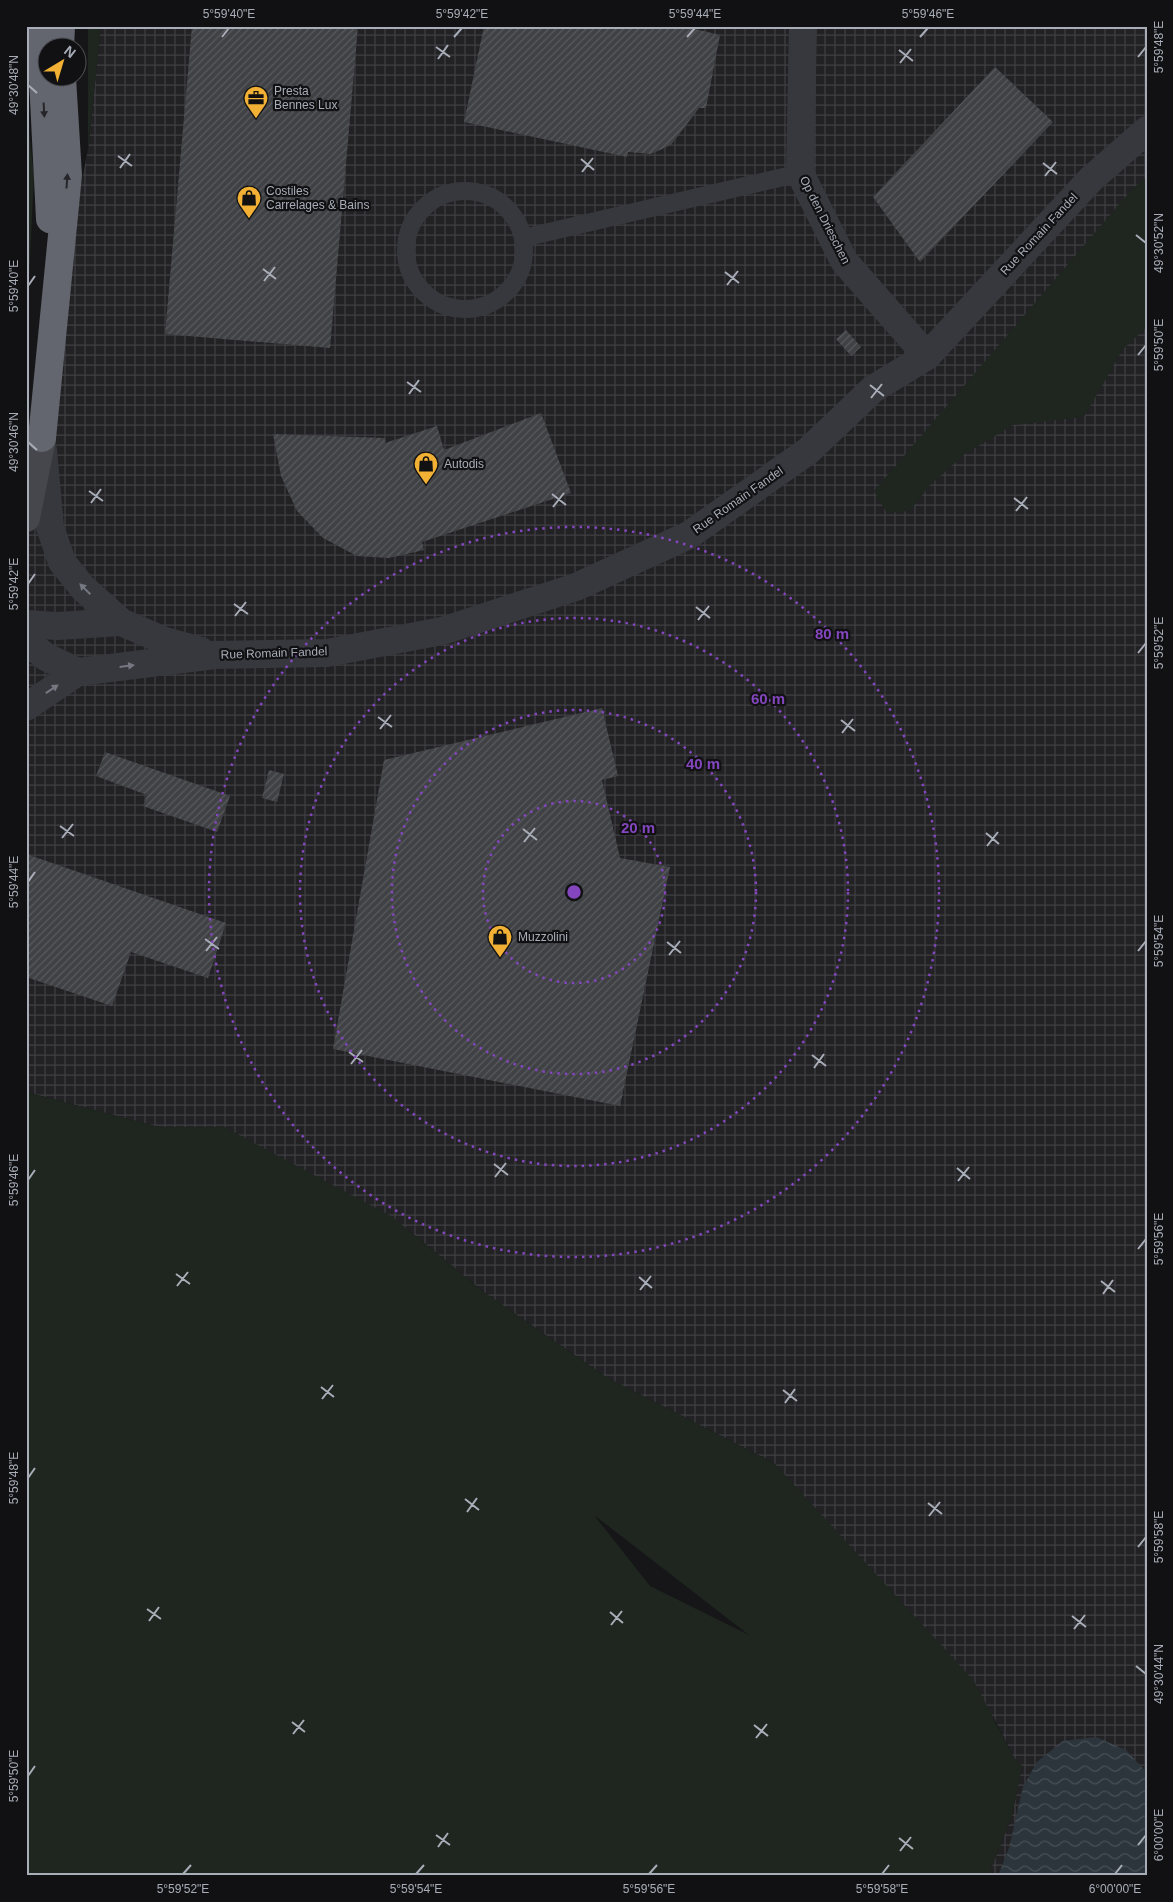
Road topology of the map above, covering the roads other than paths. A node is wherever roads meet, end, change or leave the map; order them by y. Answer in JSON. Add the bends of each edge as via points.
{"nodes":[{"id":1,"x":37,"y":26,"type":"edge"},
{"id":2,"x":802,"y":26,"type":"edge"},
{"id":3,"x":63,"y":88,"type":"edge"},
{"id":4,"x":1147,"y":130,"type":"edge"},
{"id":5,"x":800,"y":173,"type":"junction"},
{"id":6,"x":523,"y":238,"type":"junction"},
{"id":7,"x":55,"y":317,"type":"junction"},
{"id":8,"x":927,"y":356,"type":"junction"},
{"id":9,"x":42,"y":438,"type":"junction"},
{"id":10,"x":26,"y":518,"type":"edge"},
{"id":11,"x":121,"y":622,"type":"junction"},
{"id":12,"x":26,"y":624,"type":"edge"},
{"id":13,"x":26,"y":640,"type":"edge"},
{"id":14,"x":215,"y":655,"type":"junction"},
{"id":15,"x":78,"y":672,"type":"junction"},
{"id":16,"x":26,"y":707,"type":"edge"}],
"edges":[{"from":1,"to":7,"type":"highway","one_way":true,"via":[[42,59]]},
{"from":2,"to":5,"type":"street","name":"Op den Drieschen"},
{"from":7,"to":3,"type":"highway","one_way":true,"via":[[68,175]]},
{"from":4,"to":8,"type":"street","name":"Rue Romain Fandel","via":[[1091,178]]},
{"from":5,"to":6,"type":"lane"},
{"from":5,"to":8,"type":"street","name":"Op den Drieschen","via":[[844,261]]},
{"from":6,"to":6,"type":"lane","via":[[516,220],[504,205],[486,195],[467,190],[448,193],[430,201],[416,215],[408,233],[405,252],[408,271],[419,288],[434,301],[452,309],[472,309],[490,304],[506,292],[518,276],[524,258]]},
{"from":7,"to":9,"type":"highway"},
{"from":8,"to":14,"type":"street","name":"Rue Romain Fandel","via":[[872,389],[808,451],[689,535],[576,587],[442,631],[327,653]]},
{"from":9,"to":10,"type":"main road"},
{"from":11,"to":9,"type":"street","name":"Rue Romain Fandel","one_way":true,"via":[[83,588],[62,562],[50,528]]},
{"from":11,"to":12,"type":"street","name":"Rue Romain Fandel","via":[[57,626]]},
{"from":11,"to":14,"type":"street","name":"Rue Romain Fandel","via":[[165,641]]},
{"from":13,"to":15,"type":"street","via":[[46,657]]},
{"from":15,"to":14,"type":"street","name":"Rue Romain Fandel","one_way":true},
{"from":16,"to":15,"type":"street","name":"Rue Romain Fandel","one_way":true}]}
